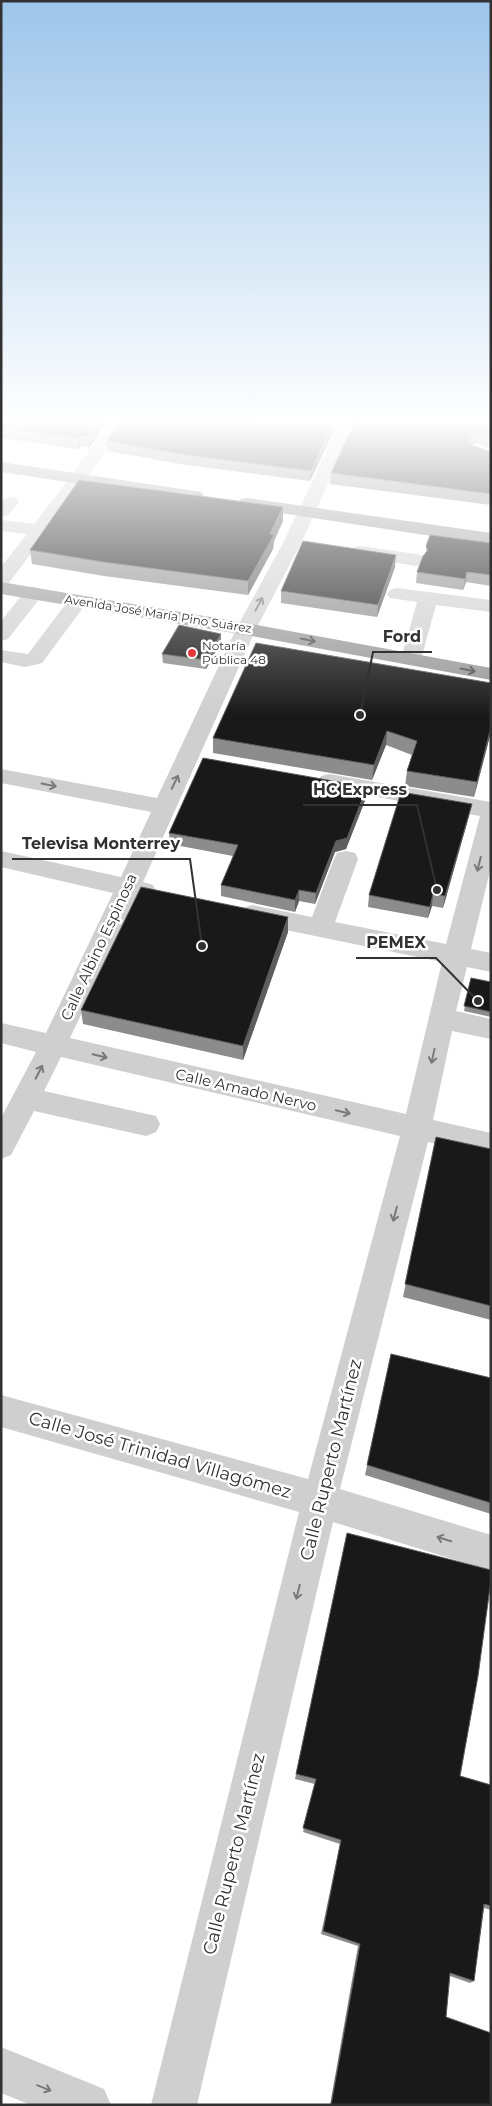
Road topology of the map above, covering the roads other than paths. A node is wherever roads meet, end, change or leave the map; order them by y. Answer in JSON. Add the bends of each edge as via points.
{"nodes":[{"id":1,"x":47,"y":519,"type":"edge"},
{"id":2,"x":304,"y":519,"type":"edge"},
{"id":3,"x":356,"y":519,"type":"edge"},
{"id":4,"x":1,"y":525,"type":"edge"},
{"id":5,"x":39,"y":530,"type":"junction"},
{"id":6,"x":491,"y":539,"type":"edge"},
{"id":7,"x":343,"y":550,"type":"edge"},
{"id":8,"x":416,"y":560,"type":"dead end"},
{"id":9,"x":1,"y":580,"type":"edge"},
{"id":10,"x":1,"y":588,"type":"edge"},
{"id":11,"x":34,"y":593,"type":"junction"},
{"id":12,"x":396,"y":594,"type":"dead end"},
{"id":13,"x":428,"y":598,"type":"junction"},
{"id":14,"x":78,"y":600,"type":"junction"},
{"id":15,"x":491,"y":606,"type":"edge"},
{"id":16,"x":246,"y":628,"type":"junction"},
{"id":17,"x":1,"y":635,"type":"edge"},
{"id":18,"x":1,"y":656,"type":"edge"},
{"id":19,"x":412,"y":659,"type":"junction"},
{"id":20,"x":491,"y":674,"type":"edge"},
{"id":21,"x":1,"y":776,"type":"edge"},
{"id":22,"x":305,"y":777,"type":"edge"},
{"id":23,"x":164,"y":807,"type":"junction"},
{"id":24,"x":491,"y":810,"type":"edge"},
{"id":25,"x":491,"y":817,"type":"edge"},
{"id":26,"x":1,"y":859,"type":"edge"},
{"id":27,"x":346,"y":859,"type":"dead end"},
{"id":28,"x":128,"y":888,"type":"junction"},
{"id":29,"x":166,"y":896,"type":"edge"},
{"id":30,"x":233,"y":910,"type":"edge"},
{"id":31,"x":320,"y":928,"type":"junction"},
{"id":32,"x":457,"y":956,"type":"junction"},
{"id":33,"x":491,"y":963,"type":"edge"},
{"id":34,"x":441,"y":1018,"type":"junction"},
{"id":35,"x":491,"y":1028,"type":"edge"},
{"id":36,"x":1,"y":1033,"type":"edge"},
{"id":37,"x":53,"y":1046,"type":"junction"},
{"id":38,"x":26,"y":1098,"type":"junction"},
{"id":39,"x":146,"y":1124,"type":"dead end"},
{"id":40,"x":417,"y":1128,"type":"junction"},
{"id":41,"x":491,"y":1145,"type":"edge"},
{"id":42,"x":1,"y":1147,"type":"edge"},
{"id":43,"x":1,"y":1411,"type":"edge"},
{"id":44,"x":320,"y":1500,"type":"junction"},
{"id":45,"x":491,"y":1553,"type":"edge"},
{"id":46,"x":1,"y":2070,"type":"edge"},
{"id":47,"x":88,"y":2105,"type":"edge"},
{"id":48,"x":174,"y":2105,"type":"edge"}],
"edges":[{"from":1,"to":5,"type":"street"},
{"from":16,"to":2,"type":"street","name":"Calle Albino Espinosa","one_way":true,"via":[[299,544]]},
{"from":3,"to":6,"type":"highway"},
{"from":4,"to":5,"type":"street"},
{"from":5,"to":9,"type":"street"},
{"from":7,"to":8,"type":"street"},
{"from":10,"to":11,"type":"highway","name":"Avenida José María Pino Suárez"},
{"from":11,"to":14,"type":"highway","name":"Avenida José María Pino Suárez"},
{"from":11,"to":17,"type":"street"},
{"from":12,"to":13,"type":"street"},
{"from":13,"to":15,"type":"street"},
{"from":13,"to":19,"type":"street"},
{"from":14,"to":16,"type":"highway","name":"Avenida José María Pino Suárez"},
{"from":14,"to":18,"type":"street","via":[[34,659],[26,661]]},
{"from":16,"to":19,"type":"highway","name":"Avenida José María Pino Suárez","one_way":true},
{"from":23,"to":16,"type":"street","name":"Calle Albino Espinosa","one_way":true,"via":[[197,759]]},
{"from":19,"to":20,"type":"highway","name":"Avenida José María Pino Suárez","one_way":true},
{"from":21,"to":23,"type":"street","one_way":true},
{"from":22,"to":24,"type":"street"},
{"from":23,"to":28,"type":"street","name":"Calle Albino Espinosa"},
{"from":25,"to":32,"type":"street","name":"Calle Ruperto Martínez","one_way":true},
{"from":26,"to":28,"type":"street"},
{"from":27,"to":31,"type":"street"},
{"from":28,"to":29,"type":"street"},
{"from":28,"to":37,"type":"street","name":"Calle Albino Espinosa"},
{"from":30,"to":31,"type":"street"},
{"from":31,"to":32,"type":"street"},
{"from":32,"to":33,"type":"street"},
{"from":32,"to":34,"type":"street","name":"Calle Ruperto Martínez"},
{"from":34,"to":35,"type":"street"},
{"from":34,"to":40,"type":"street","name":"Calle Ruperto Martínez","one_way":true},
{"from":36,"to":37,"type":"street","name":"Calle Amado Nervo"},
{"from":38,"to":37,"type":"street","name":"Calle Albino Espinosa","one_way":true},
{"from":37,"to":40,"type":"street","name":"Calle Amado Nervo","one_way":true},
{"from":38,"to":39,"type":"street"},
{"from":38,"to":42,"type":"street","name":"Calle Albino Espinosa"},
{"from":40,"to":41,"type":"street","name":"Calle Amado Nervo"},
{"from":40,"to":44,"type":"street","name":"Calle Ruperto Martínez","one_way":true},
{"from":43,"to":44,"type":"street","name":"Calle José Trinidad Villagómez"},
{"from":45,"to":44,"type":"street","name":"Calle José Trinidad Villagómez","one_way":true},
{"from":44,"to":48,"type":"street","name":"Calle Ruperto Martínez","one_way":true},
{"from":46,"to":47,"type":"street","one_way":true}]}
